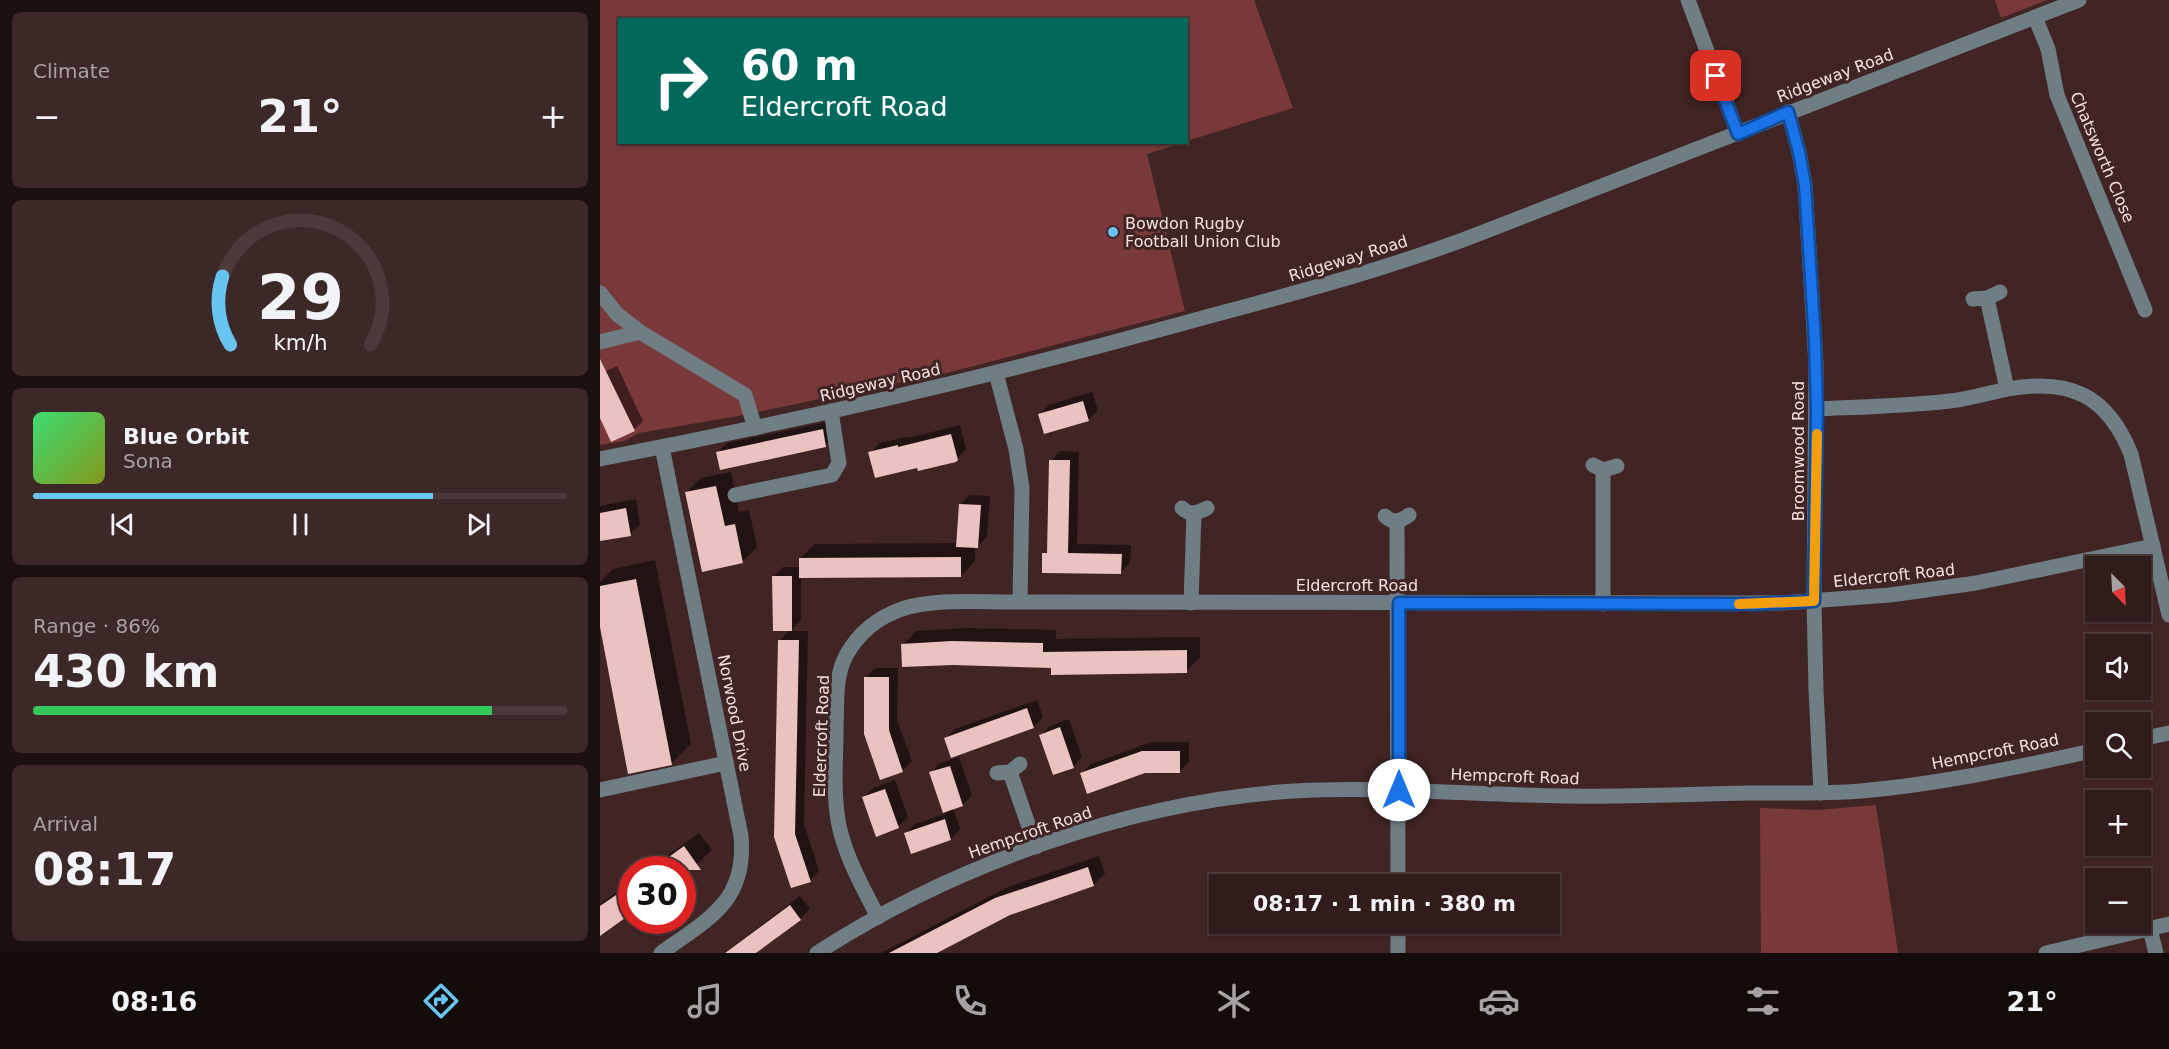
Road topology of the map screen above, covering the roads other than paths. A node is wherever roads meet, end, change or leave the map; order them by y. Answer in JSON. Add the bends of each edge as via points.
{"nodes":[{"id":1,"x":1688,"y":0,"type":"edge"},
{"id":2,"x":2079,"y":0,"type":"edge"},
{"id":3,"x":2035,"y":17,"type":"junction"},
{"id":4,"x":1788,"y":112,"type":"junction"},
{"id":5,"x":1738,"y":134,"type":"junction"},
{"id":6,"x":600,"y":293,"type":"edge"},
{"id":7,"x":1987,"y":296,"type":"dead end"},
{"id":8,"x":2145,"y":310,"type":"dead end"},
{"id":9,"x":640,"y":332,"type":"junction"},
{"id":10,"x":600,"y":342,"type":"edge"},
{"id":11,"x":996,"y":374,"type":"junction"},
{"id":12,"x":2007,"y":389,"type":"junction"},
{"id":13,"x":1817,"y":409,"type":"junction"},
{"id":14,"x":831,"y":411,"type":"junction"},
{"id":15,"x":755,"y":428,"type":"junction"},
{"id":16,"x":662,"y":447,"type":"junction"},
{"id":17,"x":600,"y":459,"type":"edge"},
{"id":18,"x":1605,"y":467,"type":"dead end"},
{"id":19,"x":735,"y":495,"type":"dead end"},
{"id":20,"x":1194,"y":510,"type":"dead end"},
{"id":21,"x":1397,"y":518,"type":"dead end"},
{"id":22,"x":2153,"y":546,"type":"junction"},
{"id":23,"x":1814,"y":601,"type":"junction"},
{"id":24,"x":1020,"y":602,"type":"junction"},
{"id":25,"x":1191,"y":603,"type":"junction"},
{"id":26,"x":1399,"y":603,"type":"junction"},
{"id":27,"x":1603,"y":604,"type":"junction"},
{"id":28,"x":2169,"y":615,"type":"edge"},
{"id":29,"x":2169,"y":733,"type":"edge"},
{"id":30,"x":2151,"y":737,"type":"edge"},
{"id":31,"x":2085,"y":752,"type":"edge"},
{"id":32,"x":726,"y":764,"type":"junction"},
{"id":33,"x":1009,"y":770,"type":"dead end"},
{"id":34,"x":600,"y":790,"type":"edge"},
{"id":35,"x":1399,"y":790,"type":"junction"},
{"id":36,"x":1821,"y":793,"type":"junction"},
{"id":37,"x":1036,"y":847,"type":"junction"},
{"id":38,"x":1398,"y":874,"type":"edge"},
{"id":39,"x":878,"y":917,"type":"junction"},
{"id":40,"x":2169,"y":924,"type":"edge"},
{"id":41,"x":2151,"y":929,"type":"edge"},
{"id":42,"x":2151,"y":933,"type":"edge"},
{"id":43,"x":1398,"y":934,"type":"edge"},
{"id":44,"x":2128,"y":934,"type":"edge"},
{"id":45,"x":661,"y":953,"type":"edge"},
{"id":46,"x":817,"y":953,"type":"edge"},
{"id":47,"x":1398,"y":953,"type":"edge"},
{"id":48,"x":2046,"y":953,"type":"edge"},
{"id":49,"x":2156,"y":953,"type":"edge"}],
"edges":[{"from":1,"to":5,"type":"street"},
{"from":2,"to":3,"type":"street","name":"Ridgeway Road"},
{"from":3,"to":4,"type":"street","name":"Ridgeway Road"},
{"from":3,"to":8,"type":"street","name":"Chatsworth Close","via":[[2048,49],[2057,95]]},
{"from":4,"to":5,"type":"street","name":"Ridgeway Road"},
{"from":4,"to":13,"type":"street","name":"Broomwood Road","via":[[1805,185]]},
{"from":5,"to":11,"type":"street","name":"Ridgeway Road","via":[[1394,264]]},
{"from":6,"to":9,"type":"street","via":[[617,314]]},
{"from":7,"to":12,"type":"street"},
{"from":9,"to":10,"type":"street"},
{"from":9,"to":15,"type":"street","via":[[745,395]]},
{"from":11,"to":14,"type":"street","name":"Ridgeway Road"},
{"from":11,"to":24,"type":"street","via":[[1021,479]]},
{"from":12,"to":13,"type":"street","via":[[1949,401]]},
{"from":12,"to":22,"type":"street","via":[[2062,387],[2085,397],[2111,417],[2131,454]]},
{"from":13,"to":23,"type":"street","name":"Broomwood Road"},
{"from":14,"to":15,"type":"street","name":"Ridgeway Road"},
{"from":14,"to":19,"type":"street","via":[[839,463],[832,475]]},
{"from":15,"to":16,"type":"street","name":"Ridgeway Road"},
{"from":16,"to":17,"type":"street","name":"Ridgeway Road"},
{"from":16,"to":32,"type":"street","name":"Norwood Drive"},
{"from":18,"to":27,"type":"street"},
{"from":20,"to":25,"type":"street"},
{"from":21,"to":26,"type":"street"},
{"from":22,"to":23,"type":"street","name":"Eldercroft Road","via":[[1976,583]]},
{"from":22,"to":28,"type":"street"},
{"from":23,"to":27,"type":"street","name":"Eldercroft Road"},
{"from":23,"to":36,"type":"street","name":"Broomwood Road"},
{"from":24,"to":25,"type":"street","name":"Eldercroft Road"},
{"from":24,"to":39,"type":"street","name":"Eldercroft Road","via":[[908,606],[868,628],[844,661],[837,690],[836,811],[848,856]]},
{"from":25,"to":26,"type":"street","name":"Eldercroft Road"},
{"from":26,"to":27,"type":"street","name":"Eldercroft Road"},
{"from":26,"to":35,"type":"street"},
{"from":29,"to":30,"type":"street"},
{"from":31,"to":36,"type":"street","name":"Hempcroft Road","via":[[1943,780]]},
{"from":32,"to":34,"type":"street"},
{"from":32,"to":45,"type":"street","name":"Norwood Drive","via":[[741,836],[742,865],[738,878],[717,911]]},
{"from":33,"to":37,"type":"street"},
{"from":35,"to":36,"type":"street","name":"Hempcroft Road","via":[[1565,796]]},
{"from":35,"to":37,"type":"street","name":"Hempcroft Road","via":[[1291,791],[1208,801],[1114,822]]},
{"from":35,"to":38,"type":"street"},
{"from":37,"to":39,"type":"street","name":"Hempcroft Road","via":[[944,883]]},
{"from":39,"to":46,"type":"street","name":"Hempcroft Road"},
{"from":40,"to":41,"type":"street"},
{"from":42,"to":49,"type":"street"},
{"from":43,"to":47,"type":"street"},
{"from":44,"to":48,"type":"street"}]}
